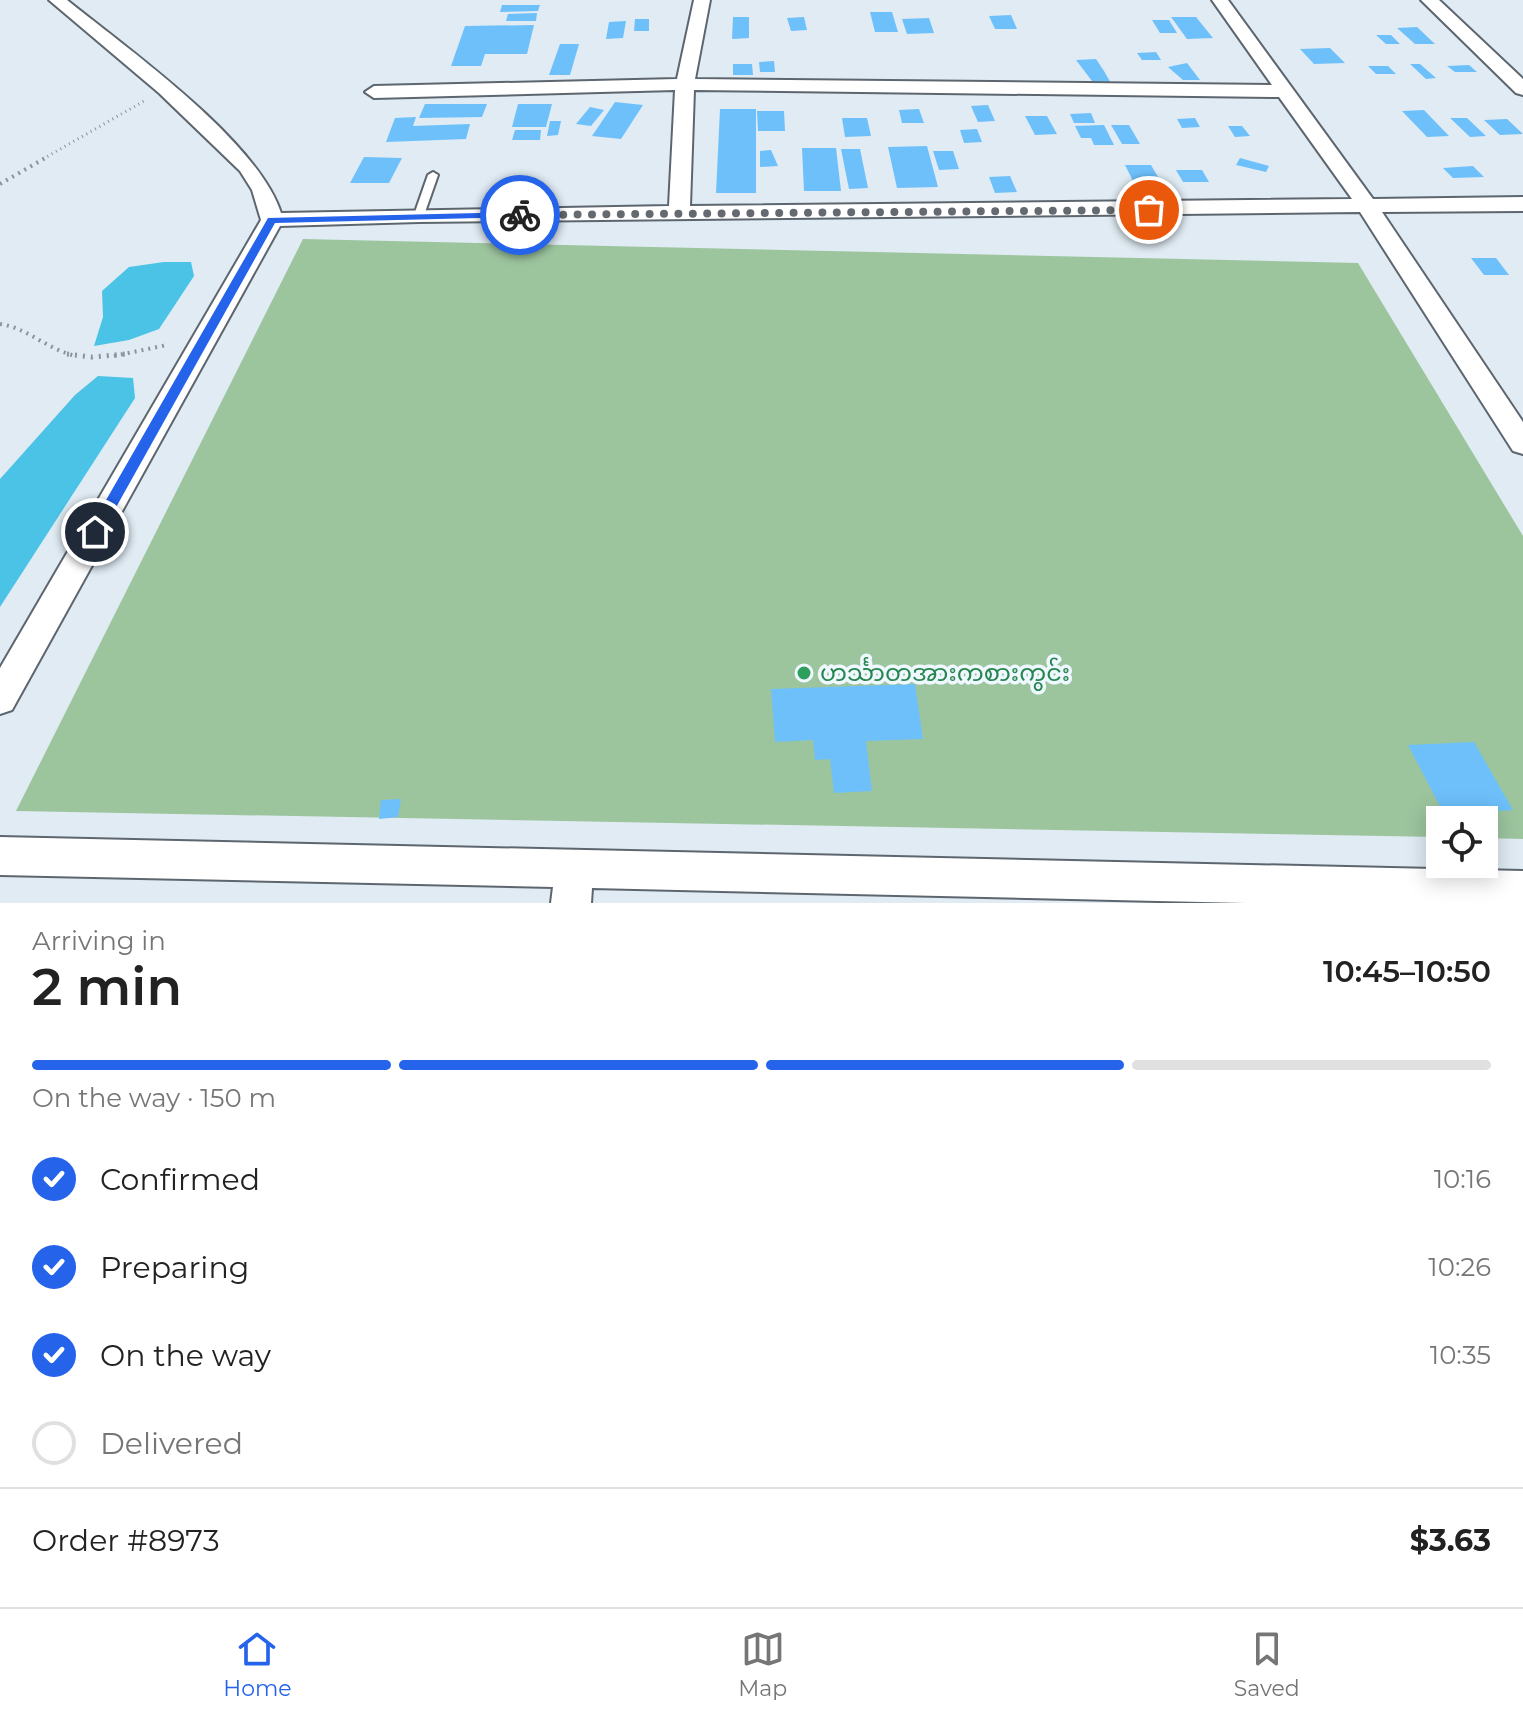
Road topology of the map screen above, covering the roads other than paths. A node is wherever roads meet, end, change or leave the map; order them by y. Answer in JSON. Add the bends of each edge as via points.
{"nodes":[{"id":1,"x":57,"y":0,"type":"edge"},
{"id":2,"x":702,"y":0,"type":"edge"},
{"id":3,"x":1220,"y":0,"type":"edge"},
{"id":4,"x":1429,"y":0,"type":"edge"},
{"id":5,"x":685,"y":84,"type":"junction"},
{"id":6,"x":1523,"y":89,"type":"edge"},
{"id":7,"x":1288,"y":91,"type":"junction"},
{"id":8,"x":374,"y":92,"type":"dead end"},
{"id":9,"x":433,"y":175,"type":"dead end"},
{"id":10,"x":1523,"y":204,"type":"edge"},
{"id":11,"x":1368,"y":207,"type":"junction"},
{"id":12,"x":419,"y":215,"type":"junction"},
{"id":13,"x":679,"y":215,"type":"junction"},
{"id":14,"x":272,"y":220,"type":"junction"},
{"id":15,"x":1523,"y":444,"type":"edge"},
{"id":16,"x":0,"y":699,"type":"edge"},
{"id":17,"x":0,"y":856,"type":"edge"},
{"id":18,"x":573,"y":887,"type":"edge"},
{"id":19,"x":1523,"y":890,"type":"edge"}],
"edges":[{"from":1,"to":14,"type":"street","via":[[166,89],[247,167],[263,190]]},
{"from":2,"to":5,"type":"street"},
{"from":3,"to":7,"type":"street"},
{"from":4,"to":6,"type":"street"},
{"from":5,"to":7,"type":"street"},
{"from":5,"to":8,"type":"street"},
{"from":5,"to":13,"type":"street"},
{"from":7,"to":11,"type":"street"},
{"from":9,"to":12,"type":"lane"},
{"from":10,"to":11,"type":"street"},
{"from":11,"to":13,"type":"street"},
{"from":11,"to":15,"type":"street"},
{"from":12,"to":13,"type":"street"},
{"from":12,"to":14,"type":"street"},
{"from":14,"to":16,"type":"street"},
{"from":17,"to":18,"type":"street"},
{"from":18,"to":19,"type":"street"}]}
